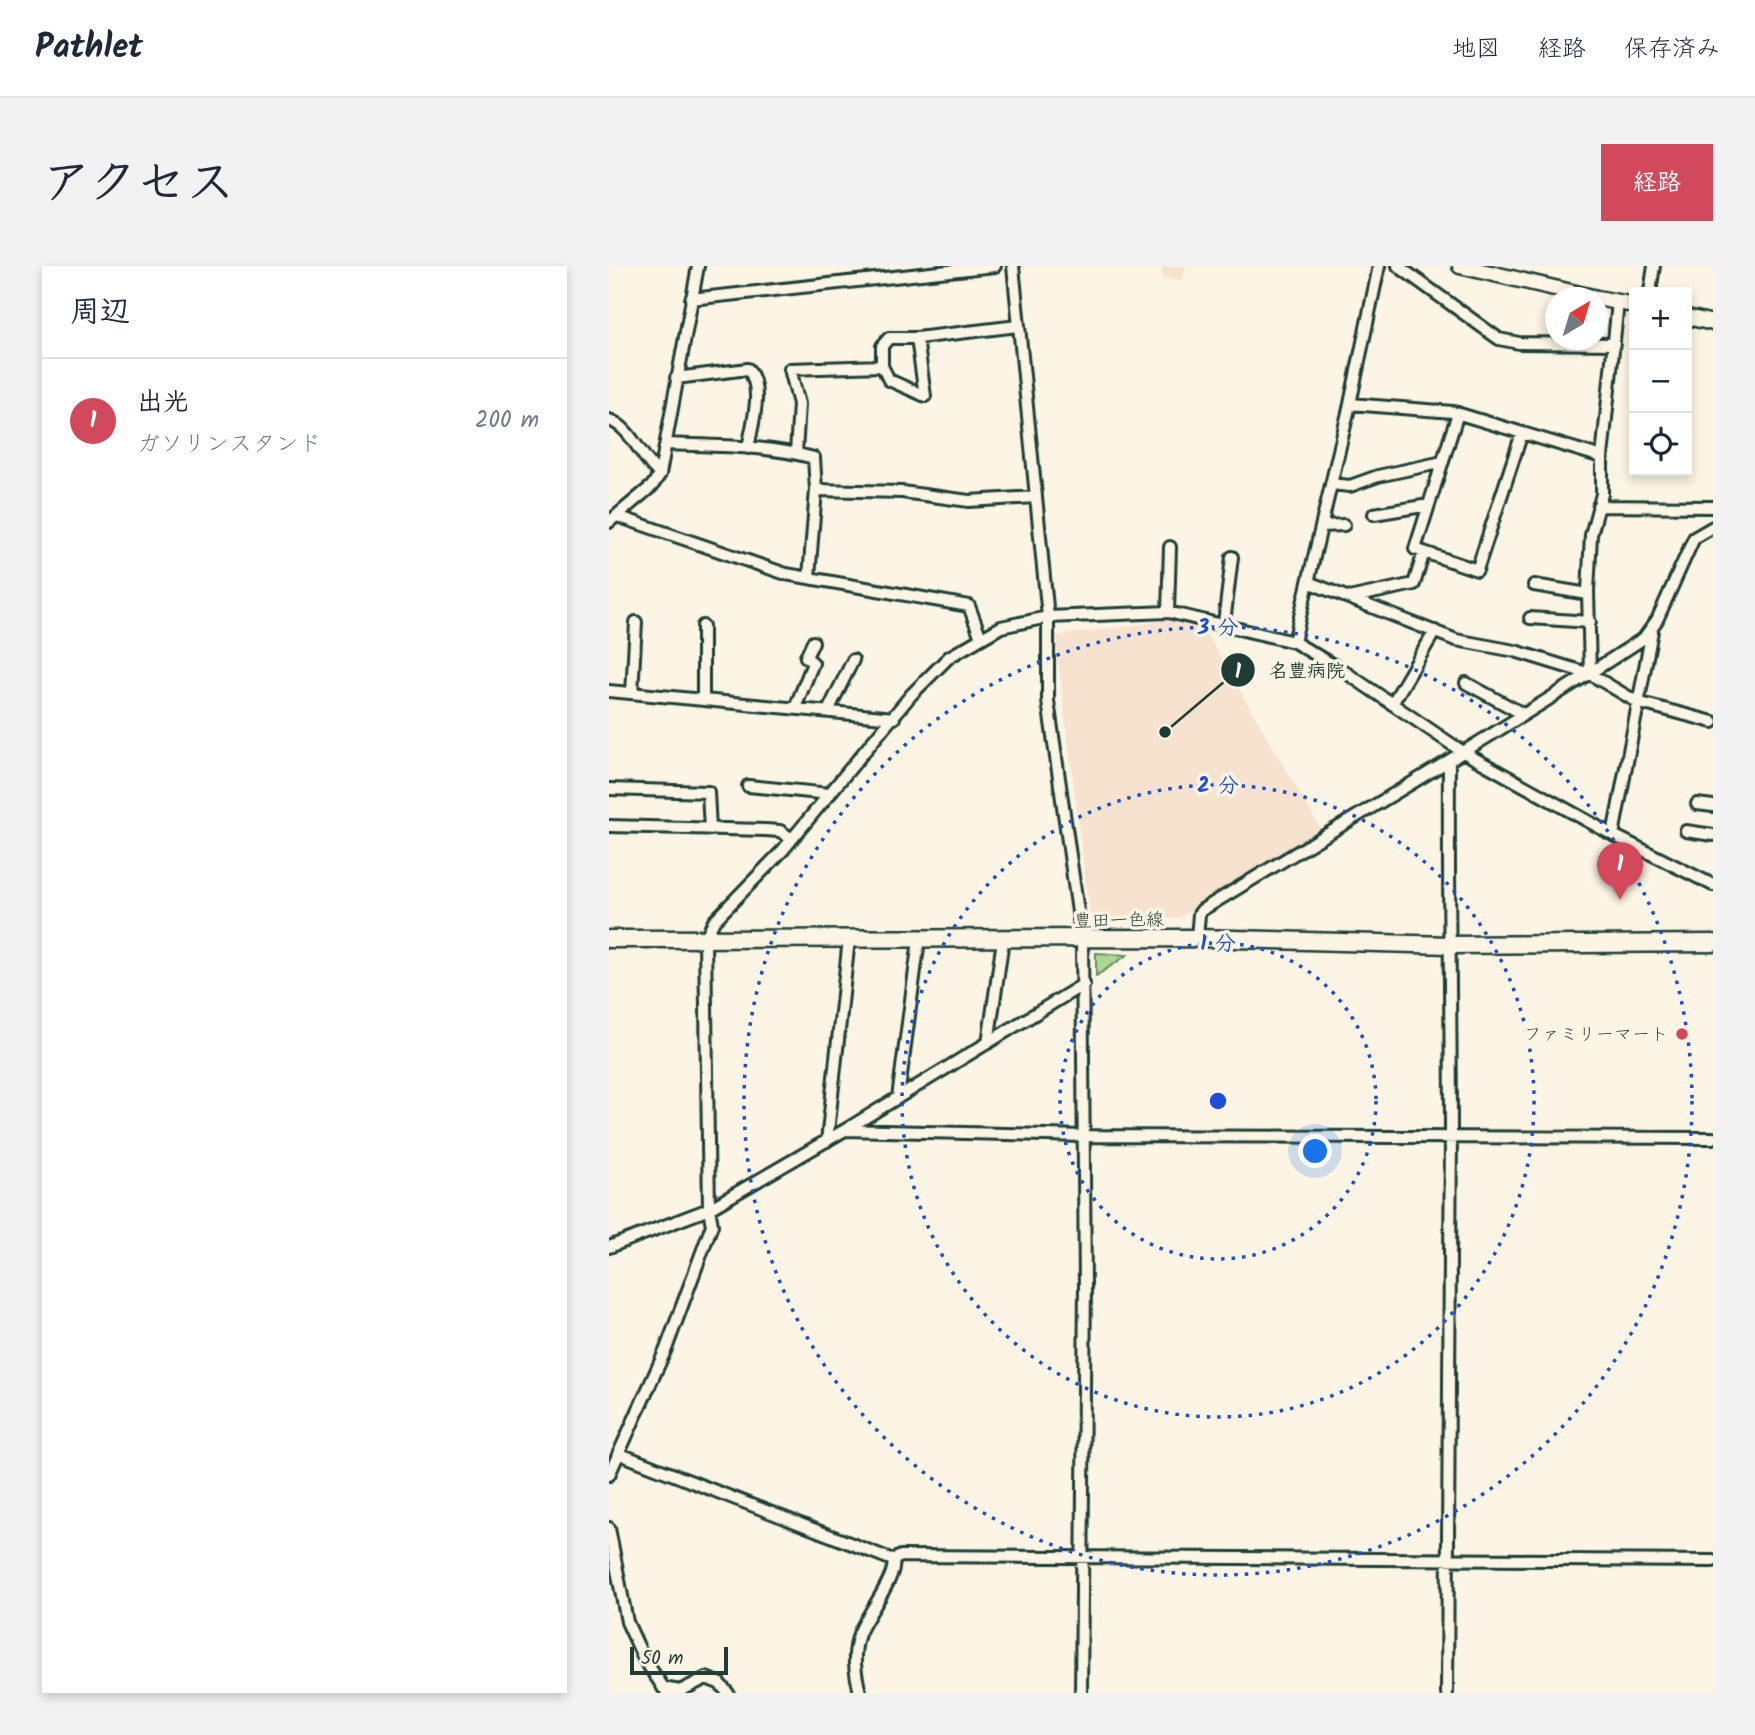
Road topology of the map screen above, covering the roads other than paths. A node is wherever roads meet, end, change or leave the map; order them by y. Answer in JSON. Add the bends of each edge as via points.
{"nodes":[{"id":1,"x":698,"y":266,"type":"edge"},
{"id":2,"x":995,"y":266,"type":"edge"},
{"id":3,"x":1013,"y":266,"type":"edge"},
{"id":4,"x":1379,"y":266,"type":"edge"},
{"id":5,"x":1398,"y":266,"type":"edge"},
{"id":6,"x":1460,"y":266,"type":"edge"},
{"id":7,"x":1654,"y":266,"type":"edge"},
{"id":8,"x":1550,"y":287,"type":"edge"},
{"id":9,"x":1651,"y":287,"type":"edge"},
{"id":10,"x":691,"y":299,"type":"junction"},
{"id":11,"x":1608,"y":300,"type":"edge"},
{"id":12,"x":1618,"y":302,"type":"junction"},
{"id":13,"x":1629,"y":304,"type":"edge"},
{"id":14,"x":1692,"y":318,"type":"edge"},
{"id":15,"x":1713,"y":323,"type":"edge"},
{"id":16,"x":1018,"y":326,"type":"junction"},
{"id":17,"x":917,"y":338,"type":"junction"},
{"id":18,"x":1614,"y":344,"type":"junction"},
{"id":19,"x":882,"y":366,"type":"junction"},
{"id":20,"x":676,"y":378,"type":"junction"},
{"id":21,"x":1350,"y":404,"type":"junction"},
{"id":22,"x":1458,"y":413,"type":"junction"},
{"id":23,"x":609,"y":420,"type":"edge"},
{"id":24,"x":1522,"y":433,"type":"junction"},
{"id":25,"x":667,"y":444,"type":"junction"},
{"id":26,"x":748,"y":448,"type":"junction"},
{"id":27,"x":796,"y":453,"type":"junction"},
{"id":28,"x":1602,"y":457,"type":"junction"},
{"id":29,"x":1443,"y":462,"type":"junction"},
{"id":30,"x":660,"y":474,"type":"junction"},
{"id":31,"x":1331,"y":484,"type":"junction"},
{"id":32,"x":816,"y":490,"type":"junction"},
{"id":33,"x":1036,"y":497,"type":"junction"},
{"id":34,"x":1429,"y":505,"type":"junction"},
{"id":35,"x":1598,"y":506,"type":"junction"},
{"id":36,"x":1713,"y":507,"type":"edge"},
{"id":37,"x":1374,"y":514,"type":"dead end"},
{"id":38,"x":613,"y":519,"type":"edge"},
{"id":39,"x":1344,"y":525,"type":"dead end"},
{"id":40,"x":1321,"y":526,"type":"junction"},
{"id":41,"x":1713,"y":527,"type":"edge"},
{"id":42,"x":1170,"y":547,"type":"dead end"},
{"id":43,"x":1424,"y":552,"type":"junction"},
{"id":44,"x":1232,"y":557,"type":"dead end"},
{"id":45,"x":809,"y":577,"type":"junction"},
{"id":46,"x":1308,"y":582,"type":"junction"},
{"id":47,"x":1534,"y":585,"type":"dead end"},
{"id":48,"x":1588,"y":594,"type":"junction"},
{"id":49,"x":1349,"y":598,"type":"junction"},
{"id":50,"x":1168,"y":612,"type":"junction"},
{"id":51,"x":1048,"y":617,"type":"junction"},
{"id":52,"x":1530,"y":618,"type":"dead end"},
{"id":53,"x":636,"y":622,"type":"dead end"},
{"id":54,"x":1590,"y":622,"type":"junction"},
{"id":55,"x":1224,"y":624,"type":"junction"},
{"id":56,"x":1653,"y":625,"type":"junction"},
{"id":57,"x":703,"y":626,"type":"dead end"},
{"id":58,"x":1435,"y":631,"type":"junction"},
{"id":59,"x":981,"y":638,"type":"junction"},
{"id":60,"x":813,"y":642,"type":"dead end"},
{"id":61,"x":1294,"y":642,"type":"junction"},
{"id":62,"x":853,"y":660,"type":"dead end"},
{"id":63,"x":1590,"y":674,"type":"junction"},
{"id":64,"x":1466,"y":683,"type":"dead end"},
{"id":65,"x":609,"y":691,"type":"edge"},
{"id":66,"x":632,"y":693,"type":"junction"},
{"id":67,"x":703,"y":700,"type":"junction"},
{"id":68,"x":1637,"y":702,"type":"junction"},
{"id":69,"x":1392,"y":704,"type":"junction"},
{"id":70,"x":795,"y":708,"type":"junction"},
{"id":71,"x":828,"y":711,"type":"junction"},
{"id":72,"x":1523,"y":714,"type":"junction"},
{"id":73,"x":894,"y":718,"type":"junction"},
{"id":74,"x":1713,"y":722,"type":"edge"},
{"id":75,"x":1463,"y":752,"type":"junction"},
{"id":76,"x":1449,"y":762,"type":"junction"},
{"id":77,"x":748,"y":786,"type":"dead end"},
{"id":78,"x":609,"y":789,"type":"edge"},
{"id":79,"x":830,"y":794,"type":"junction"},
{"id":80,"x":1697,"y":804,"type":"dead end"},
{"id":81,"x":1713,"y":806,"type":"edge"},
{"id":82,"x":609,"y":826,"type":"edge"},
{"id":83,"x":710,"y":829,"type":"junction"},
{"id":84,"x":1686,"y":831,"type":"dead end"},
{"id":85,"x":1613,"y":835,"type":"junction"},
{"id":86,"x":1713,"y":835,"type":"edge"},
{"id":87,"x":792,"y":839,"type":"junction"},
{"id":88,"x":1713,"y":885,"type":"edge"},
{"id":89,"x":1197,"y":938,"type":"junction"},
{"id":90,"x":609,"y":939,"type":"edge"},
{"id":91,"x":705,"y":939,"type":"junction"},
{"id":92,"x":849,"y":939,"type":"junction"},
{"id":93,"x":919,"y":940,"type":"junction"},
{"id":94,"x":1003,"y":940,"type":"junction"},
{"id":95,"x":1082,"y":940,"type":"junction"},
{"id":96,"x":1713,"y":943,"type":"edge"},
{"id":97,"x":1450,"y":945,"type":"junction"},
{"id":98,"x":1084,"y":984,"type":"junction"},
{"id":99,"x":988,"y":1042,"type":"junction"},
{"id":100,"x":898,"y":1098,"type":"junction"},
{"id":101,"x":845,"y":1130,"type":"junction"},
{"id":102,"x":1083,"y":1136,"type":"junction"},
{"id":103,"x":1451,"y":1137,"type":"junction"},
{"id":104,"x":1713,"y":1138,"type":"edge"},
{"id":105,"x":827,"y":1141,"type":"junction"},
{"id":106,"x":709,"y":1209,"type":"junction"},
{"id":107,"x":609,"y":1247,"type":"edge"},
{"id":108,"x":620,"y":1454,"type":"junction"},
{"id":109,"x":609,"y":1475,"type":"edge"},
{"id":110,"x":609,"y":1528,"type":"edge"},
{"id":111,"x":1082,"y":1558,"type":"junction"},
{"id":112,"x":1447,"y":1558,"type":"junction"},
{"id":113,"x":893,"y":1560,"type":"junction"},
{"id":114,"x":1713,"y":1560,"type":"edge"},
{"id":115,"x":665,"y":1690,"type":"edge"},
{"id":116,"x":728,"y":1693,"type":"edge"},
{"id":117,"x":860,"y":1693,"type":"edge"},
{"id":118,"x":1081,"y":1693,"type":"edge"},
{"id":119,"x":1447,"y":1693,"type":"edge"}],
"edges":[{"from":1,"to":10,"type":"street"},
{"from":2,"to":10,"type":"street"},
{"from":3,"to":16,"type":"street"},
{"from":4,"to":21,"type":"street"},
{"from":5,"to":18,"type":"street","via":[[1499,339]]},
{"from":6,"to":8,"type":"street"},
{"from":7,"to":9,"type":"street"},
{"from":10,"to":20,"type":"street"},
{"from":11,"to":12,"type":"street"},
{"from":12,"to":13,"type":"street"},
{"from":12,"to":18,"type":"street"},
{"from":14,"to":15,"type":"street"},
{"from":16,"to":17,"type":"street"},
{"from":16,"to":33,"type":"street"},
{"from":17,"to":19,"type":"street","via":[[889,338],[882,346]]},
{"from":17,"to":19,"type":"street","via":[[925,396],[889,380]]},
{"from":18,"to":28,"type":"street"},
{"from":19,"to":27,"type":"street","via":[[790,369],[800,416]]},
{"from":20,"to":25,"type":"street"},
{"from":20,"to":26,"type":"street","via":[[748,369],[756,401]]},
{"from":21,"to":22,"type":"street"},
{"from":21,"to":31,"type":"street"},
{"from":22,"to":24,"type":"street"},
{"from":22,"to":29,"type":"street"},
{"from":23,"to":30,"type":"street","via":[[623,428]]},
{"from":24,"to":28,"type":"street"},
{"from":24,"to":43,"type":"street","via":[[1476,570]]},
{"from":25,"to":26,"type":"street"},
{"from":25,"to":30,"type":"street"},
{"from":26,"to":27,"type":"street"},
{"from":27,"to":32,"type":"street","via":[[814,458]]},
{"from":28,"to":35,"type":"street"},
{"from":29,"to":31,"type":"street","via":[[1350,486]]},
{"from":29,"to":34,"type":"street"},
{"from":30,"to":38,"type":"street"},
{"from":31,"to":40,"type":"street"},
{"from":32,"to":33,"type":"street","via":[[902,492],[968,501]]},
{"from":32,"to":45,"type":"street"},
{"from":33,"to":51,"type":"street"},
{"from":34,"to":37,"type":"street"},
{"from":34,"to":43,"type":"street","via":[[1415,549]]},
{"from":35,"to":36,"type":"street"},
{"from":35,"to":48,"type":"street","via":[[1591,535]]},
{"from":38,"to":45,"type":"street","via":[[786,574]]},
{"from":39,"to":40,"type":"street"},
{"from":40,"to":46,"type":"street"},
{"from":41,"to":56,"type":"street","via":[[1694,538]]},
{"from":42,"to":50,"type":"street"},
{"from":43,"to":49,"type":"street","via":[[1414,584]]},
{"from":44,"to":55,"type":"street"},
{"from":45,"to":59,"type":"street","via":[[968,606]]},
{"from":46,"to":49,"type":"street"},
{"from":46,"to":61,"type":"street"},
{"from":47,"to":48,"type":"street"},
{"from":48,"to":54,"type":"street"},
{"from":49,"to":58,"type":"street"},
{"from":50,"to":51,"type":"street"},
{"from":50,"to":55,"type":"street"},
{"from":51,"to":59,"type":"street","via":[[1001,627]]},
{"from":51,"to":95,"type":"street","via":[[1048,701]]},
{"from":52,"to":54,"type":"street"},
{"from":53,"to":66,"type":"street"},
{"from":54,"to":63,"type":"street"},
{"from":55,"to":61,"type":"street"},
{"from":56,"to":63,"type":"street","via":[[1644,638]]},
{"from":56,"to":68,"type":"street"},
{"from":57,"to":67,"type":"street"},
{"from":58,"to":63,"type":"street"},
{"from":58,"to":69,"type":"street"},
{"from":59,"to":73,"type":"street","via":[[949,657]]},
{"from":60,"to":70,"type":"street","via":[[806,657],[813,663]]},
{"from":61,"to":69,"type":"street"},
{"from":62,"to":71,"type":"street"},
{"from":63,"to":68,"type":"street"},
{"from":63,"to":72,"type":"street"},
{"from":64,"to":72,"type":"street"},
{"from":65,"to":66,"type":"street"},
{"from":66,"to":67,"type":"street"},
{"from":67,"to":70,"type":"street"},
{"from":68,"to":74,"type":"street"},
{"from":68,"to":85,"type":"street"},
{"from":69,"to":75,"type":"street"},
{"from":70,"to":71,"type":"street"},
{"from":71,"to":73,"type":"street"},
{"from":72,"to":75,"type":"street"},
{"from":73,"to":79,"type":"street"},
{"from":75,"to":76,"type":"street"},
{"from":75,"to":85,"type":"street"},
{"from":76,"to":89,"type":"street","via":[[1202,910]]},
{"from":76,"to":97,"type":"street"},
{"from":77,"to":79,"type":"street"},
{"from":78,"to":83,"type":"street","via":[[708,792]]},
{"from":79,"to":87,"type":"street"},
{"from":80,"to":81,"type":"street"},
{"from":82,"to":83,"type":"street"},
{"from":83,"to":87,"type":"street","via":[[780,831]]},
{"from":84,"to":86,"type":"street"},
{"from":85,"to":88,"type":"street"},
{"from":87,"to":91,"type":"street","via":[[714,921]]},
{"from":89,"to":95,"type":"main road","name":"豊田一色線"},
{"from":89,"to":97,"type":"main road","name":"豊田一色線"},
{"from":90,"to":91,"type":"main road","name":"豊田一色線"},
{"from":91,"to":92,"type":"main road","name":"豊田一色線"},
{"from":91,"to":106,"type":"street"},
{"from":92,"to":93,"type":"main road","name":"豊田一色線"},
{"from":92,"to":105,"type":"street"},
{"from":93,"to":94,"type":"main road","name":"豊田一色線"},
{"from":93,"to":100,"type":"street"},
{"from":94,"to":95,"type":"main road","name":"豊田一色線"},
{"from":94,"to":99,"type":"street"},
{"from":95,"to":98,"type":"street"},
{"from":96,"to":97,"type":"main road","name":"豊田一色線"},
{"from":97,"to":103,"type":"street"},
{"from":98,"to":99,"type":"street"},
{"from":98,"to":102,"type":"street"},
{"from":99,"to":100,"type":"street"},
{"from":100,"to":101,"type":"street"},
{"from":101,"to":102,"type":"street"},
{"from":101,"to":105,"type":"street"},
{"from":102,"to":103,"type":"street"},
{"from":102,"to":111,"type":"street"},
{"from":103,"to":104,"type":"street"},
{"from":103,"to":112,"type":"street"},
{"from":105,"to":106,"type":"street"},
{"from":106,"to":107,"type":"street"},
{"from":106,"to":108,"type":"street","via":[[712,1225],[672,1335]]},
{"from":108,"to":109,"type":"street"},
{"from":108,"to":113,"type":"street"},
{"from":110,"to":115,"type":"street","via":[[627,1622]]},
{"from":111,"to":112,"type":"street"},
{"from":111,"to":113,"type":"street","via":[[901,1556]]},
{"from":111,"to":118,"type":"street"},
{"from":112,"to":114,"type":"street"},
{"from":112,"to":119,"type":"street"},
{"from":113,"to":117,"type":"street","via":[[889,1582],[859,1634],[854,1667]]},
{"from":115,"to":116,"type":"street","via":[[680,1691],[706,1678]]}]}
